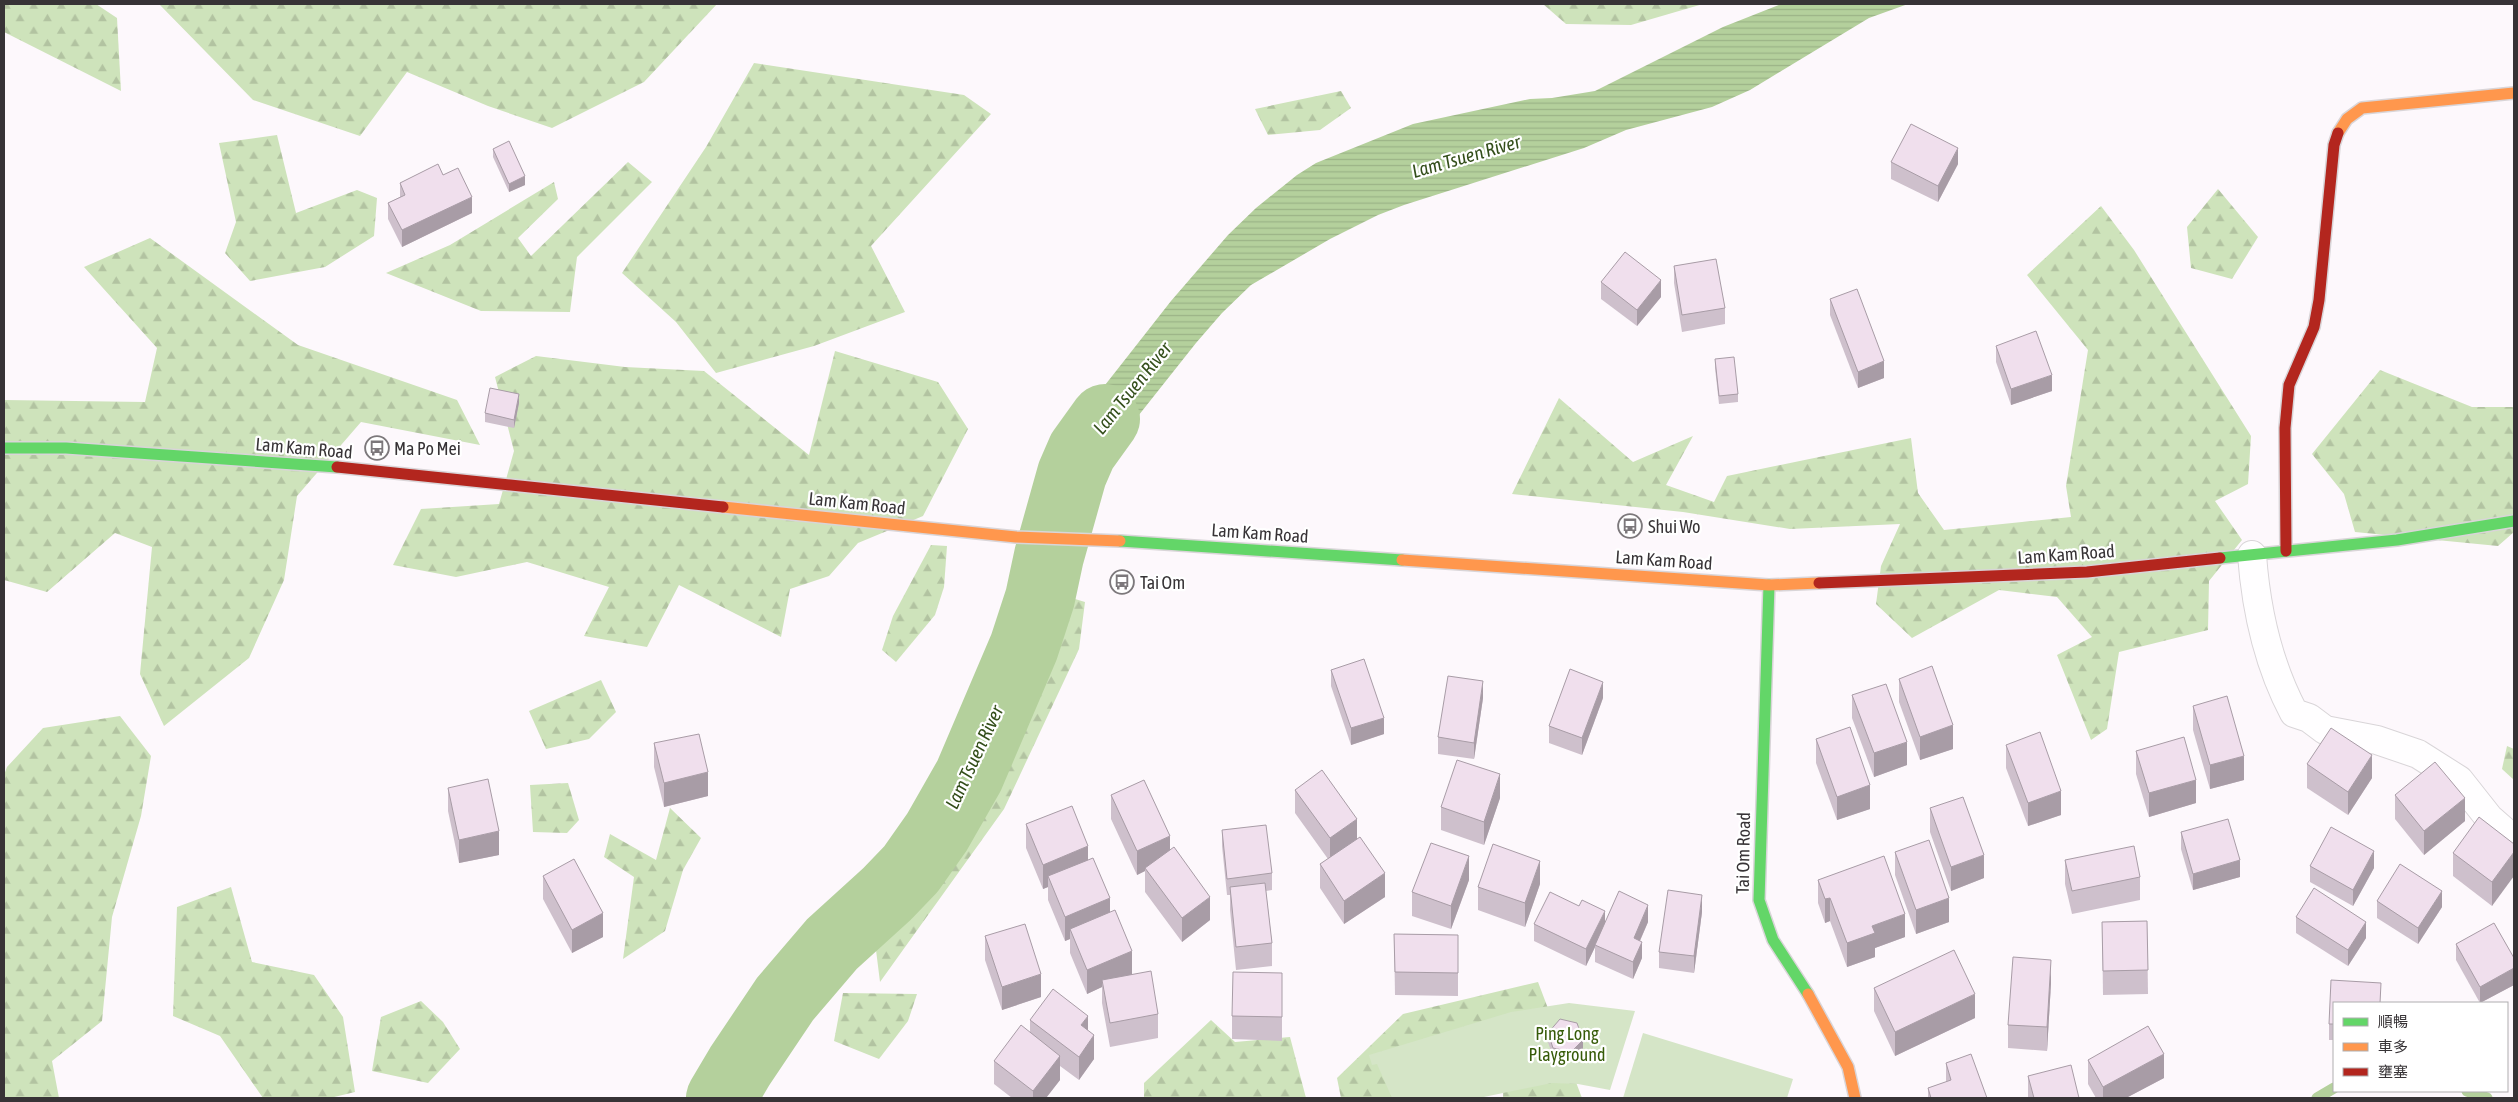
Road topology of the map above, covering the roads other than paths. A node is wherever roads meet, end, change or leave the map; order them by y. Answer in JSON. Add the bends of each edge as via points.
{"nodes":[{"id":1,"x":2514,"y":92,"type":"edge"},
{"id":2,"x":4,"y":448,"type":"edge"},
{"id":3,"x":2514,"y":521,"type":"edge"},
{"id":4,"x":2286,"y":551,"type":"junction"},
{"id":5,"x":2252,"y":555,"type":"junction"},
{"id":6,"x":1768,"y":585,"type":"junction"},
{"id":7,"x":2514,"y":840,"type":"edge"},
{"id":8,"x":1855,"y":1098,"type":"edge"}],
"edges":[{"from":1,"to":4,"type":"main road","via":[[2491,97],[2362,108],[2343,122],[2337,133],[2314,327],[2289,385],[2285,428]]},
{"from":2,"to":6,"type":"main road","name":"Lam Kam Road","via":[[66,448],[323,466],[1016,537],[1095,539]]},
{"from":3,"to":4,"type":"main road","name":"Lam Kam Road","via":[[2397,540]]},
{"from":4,"to":5,"type":"main road","name":"Lam Kam Road"},
{"from":5,"to":6,"type":"main road","name":"Lam Kam Road","via":[[2087,572]]},
{"from":5,"to":7,"type":"street","via":[[2255,593],[2280,687],[2294,713],[2309,718],[2325,730],[2377,740],[2418,754],[2459,780],[2489,818]]},
{"from":6,"to":8,"type":"main road","name":"Tai Om Road","via":[[1759,900],[1773,940],[1795,971],[1848,1067]]}]}
